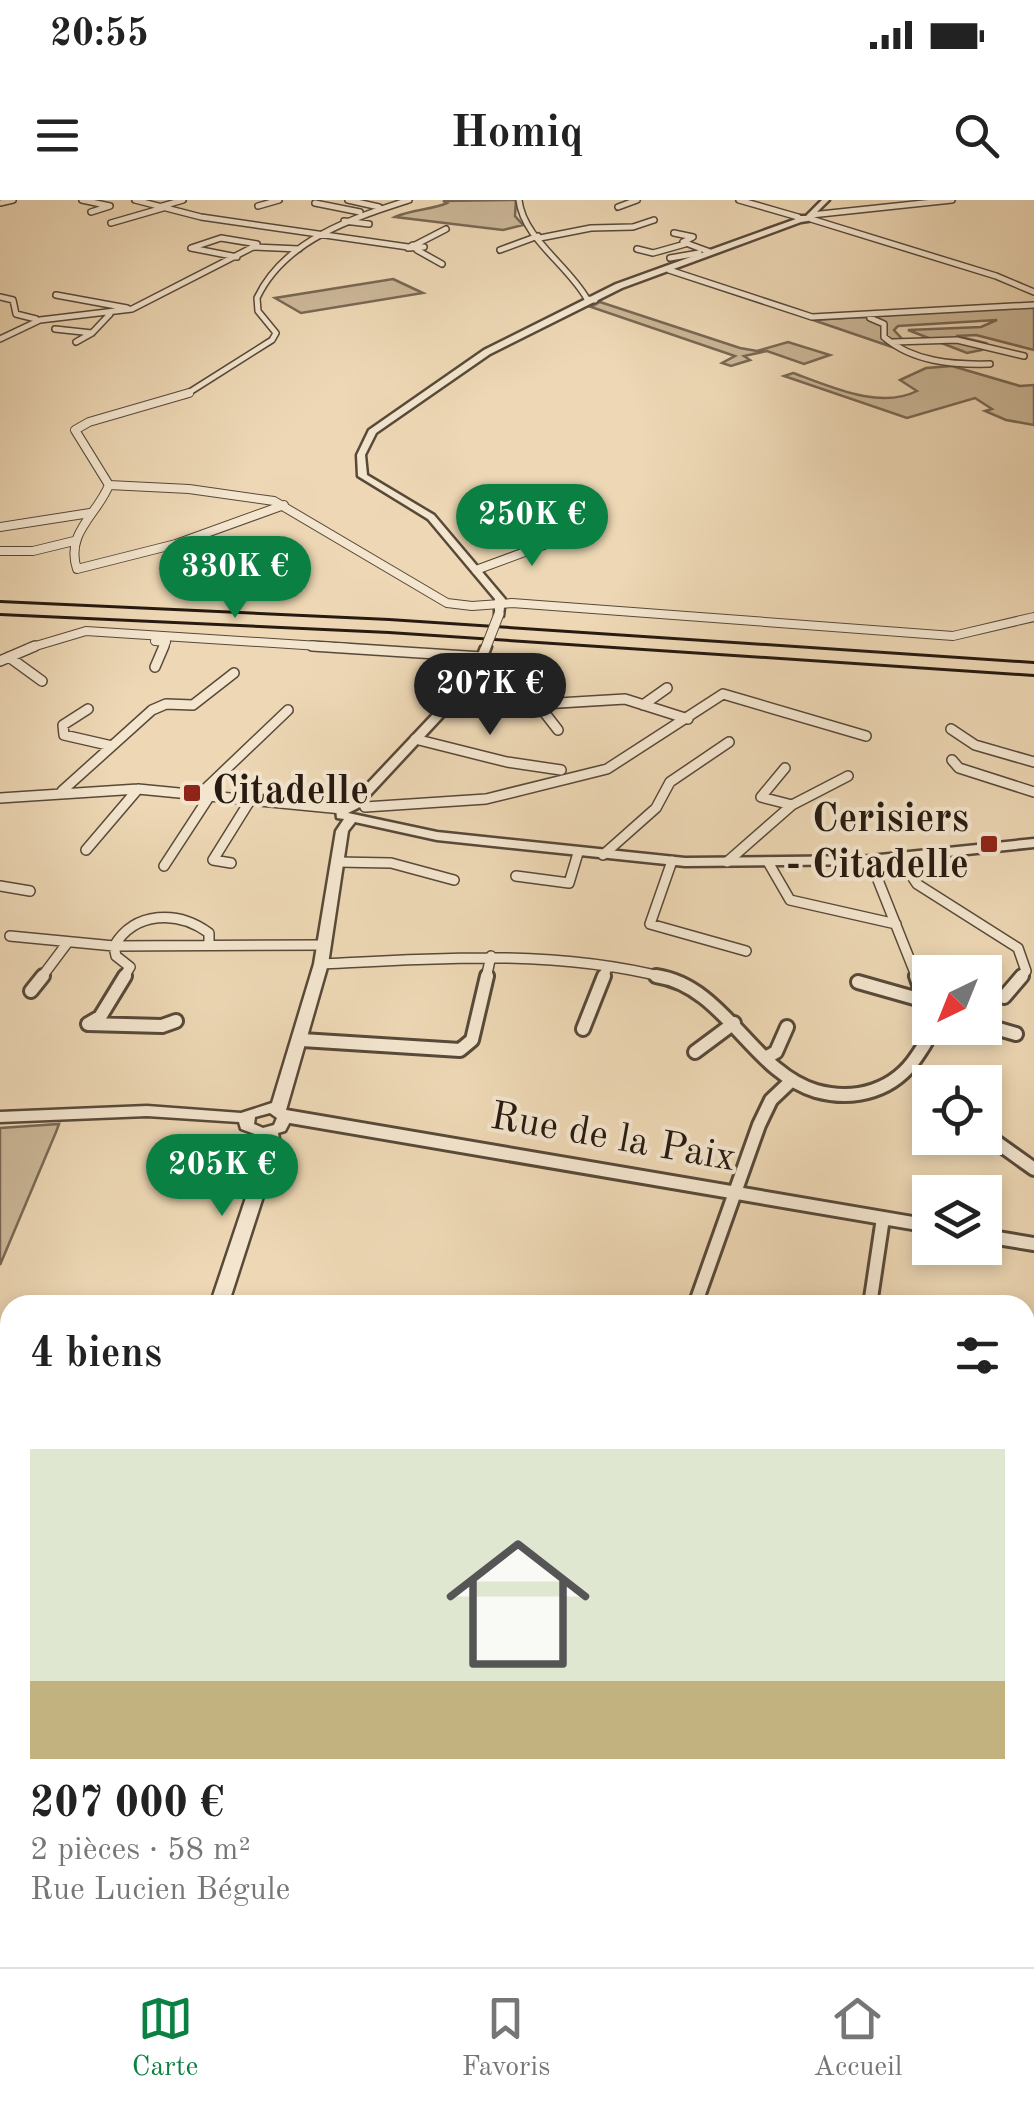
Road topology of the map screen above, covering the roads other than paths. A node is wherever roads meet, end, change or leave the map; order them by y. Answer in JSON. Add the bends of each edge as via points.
{"nodes":[{"id":1,"x":13,"y":200,"type":"edge"},
{"id":2,"x":82,"y":200,"type":"edge"},
{"id":3,"x":135,"y":200,"type":"edge"},
{"id":4,"x":184,"y":200,"type":"edge"},
{"id":5,"x":279,"y":200,"type":"edge"},
{"id":6,"x":348,"y":200,"type":"edge"},
{"id":7,"x":409,"y":200,"type":"edge"},
{"id":8,"x":519,"y":200,"type":"edge"},
{"id":9,"x":637,"y":200,"type":"edge"},
{"id":10,"x":740,"y":200,"type":"edge"},
{"id":11,"x":826,"y":200,"type":"edge"},
{"id":12,"x":885,"y":200,"type":"edge"},
{"id":13,"x":952,"y":200,"type":"edge"},
{"id":14,"x":0,"y":203,"type":"edge"},
{"id":15,"x":315,"y":203,"type":"dead end"},
{"id":16,"x":258,"y":206,"type":"dead end"},
{"id":17,"x":897,"y":206,"type":"junction"},
{"id":18,"x":161,"y":208,"type":"junction"},
{"id":19,"x":383,"y":208,"type":"junction"},
{"id":20,"x":618,"y":208,"type":"dead end"},
{"id":21,"x":91,"y":212,"type":"dead end"},
{"id":22,"x":364,"y":212,"type":"junction"},
{"id":23,"x":806,"y":218,"type":"junction"},
{"id":24,"x":340,"y":220,"type":"junction"},
{"id":25,"x":654,"y":220,"type":"dead end"},
{"id":26,"x":111,"y":224,"type":"dead end"},
{"id":27,"x":369,"y":224,"type":"dead end"},
{"id":28,"x":446,"y":229,"type":"dead end"},
{"id":29,"x":674,"y":232,"type":"dead end"},
{"id":30,"x":197,"y":234,"type":"dead end"},
{"id":31,"x":314,"y":235,"type":"junction"},
{"id":32,"x":539,"y":237,"type":"junction"},
{"id":33,"x":216,"y":238,"type":"junction"},
{"id":34,"x":686,"y":244,"type":"junction"},
{"id":35,"x":261,"y":245,"type":"junction"},
{"id":36,"x":413,"y":247,"type":"junction"},
{"id":37,"x":299,"y":249,"type":"junction"},
{"id":38,"x":637,"y":249,"type":"dead end"},
{"id":39,"x":500,"y":250,"type":"dead end"},
{"id":40,"x":709,"y":253,"type":"junction"},
{"id":41,"x":236,"y":257,"type":"junction"},
{"id":42,"x":670,"y":258,"type":"dead end"},
{"id":43,"x":442,"y":264,"type":"dead end"},
{"id":44,"x":668,"y":270,"type":"junction"},
{"id":45,"x":1034,"y":292,"type":"edge"},
{"id":46,"x":56,"y":294,"type":"dead end"},
{"id":47,"x":0,"y":297,"type":"edge"},
{"id":48,"x":594,"y":300,"type":"junction"},
{"id":49,"x":1034,"y":304,"type":"edge"},
{"id":50,"x":132,"y":309,"type":"junction"},
{"id":51,"x":110,"y":314,"type":"junction"},
{"id":52,"x":860,"y":315,"type":"junction"},
{"id":53,"x":40,"y":320,"type":"junction"},
{"id":54,"x":92,"y":333,"type":"junction"},
{"id":55,"x":42,"y":338,"type":"dead end"},
{"id":56,"x":0,"y":339,"type":"edge"},
{"id":57,"x":76,"y":342,"type":"dead end"},
{"id":58,"x":889,"y":342,"type":"junction"},
{"id":59,"x":1024,"y":356,"type":"dead end"},
{"id":60,"x":990,"y":364,"type":"dead end"},
{"id":61,"x":109,"y":485,"type":"junction"},
{"id":62,"x":284,"y":505,"type":"junction"},
{"id":63,"x":90,"y":513,"type":"junction"},
{"id":64,"x":0,"y":527,"type":"edge"},
{"id":65,"x":576,"y":532,"type":"dead end"},
{"id":66,"x":74,"y":541,"type":"junction"},
{"id":67,"x":0,"y":551,"type":"edge"},
{"id":68,"x":476,"y":570,"type":"junction"},
{"id":69,"x":0,"y":604,"type":"edge"},
{"id":70,"x":500,"y":609,"type":"junction"},
{"id":71,"x":1034,"y":617,"type":"edge"},
{"id":72,"x":67,"y":634,"type":"junction"},
{"id":73,"x":484,"y":652,"type":"junction"},
{"id":74,"x":4,"y":659,"type":"edge"},
{"id":75,"x":1034,"y":666,"type":"edge"},
{"id":76,"x":155,"y":667,"type":"dead end"},
{"id":77,"x":234,"y":673,"type":"dead end"},
{"id":78,"x":527,"y":678,"type":"dead end"},
{"id":79,"x":42,"y":682,"type":"dead end"},
{"id":80,"x":667,"y":688,"type":"dead end"},
{"id":81,"x":450,"y":704,"type":"junction"},
{"id":82,"x":545,"y":704,"type":"junction"},
{"id":83,"x":643,"y":705,"type":"junction"},
{"id":84,"x":88,"y":710,"type":"dead end"},
{"id":85,"x":288,"y":710,"type":"dead end"},
{"id":86,"x":688,"y":719,"type":"junction"},
{"id":87,"x":951,"y":729,"type":"dead end"},
{"id":88,"x":558,"y":730,"type":"dead end"},
{"id":89,"x":866,"y":736,"type":"dead end"},
{"id":90,"x":415,"y":740,"type":"junction"},
{"id":91,"x":728,"y":742,"type":"dead end"},
{"id":92,"x":112,"y":746,"type":"junction"},
{"id":93,"x":952,"y":760,"type":"dead end"},
{"id":94,"x":1034,"y":762,"type":"edge"},
{"id":95,"x":785,"y":768,"type":"dead end"},
{"id":96,"x":560,"y":770,"type":"dead end"},
{"id":97,"x":848,"y":776,"type":"dead end"},
{"id":98,"x":138,"y":789,"type":"junction"},
{"id":99,"x":61,"y":792,"type":"junction"},
{"id":100,"x":1034,"y":792,"type":"edge"},
{"id":101,"x":206,"y":794,"type":"junction"},
{"id":102,"x":0,"y":798,"type":"edge"},
{"id":103,"x":252,"y":799,"type":"junction"},
{"id":104,"x":792,"y":805,"type":"junction"},
{"id":105,"x":354,"y":811,"type":"junction"},
{"id":106,"x":1033,"y":844,"type":"edge"},
{"id":107,"x":86,"y":850,"type":"dead end"},
{"id":108,"x":578,"y":853,"type":"junction"},
{"id":109,"x":603,"y":855,"type":"junction"},
{"id":110,"x":898,"y":857,"type":"junction"},
{"id":111,"x":870,"y":860,"type":"junction"},
{"id":112,"x":672,"y":861,"type":"junction"},
{"id":113,"x":337,"y":862,"type":"junction"},
{"id":114,"x":727,"y":862,"type":"junction"},
{"id":115,"x":768,"y":862,"type":"junction"},
{"id":116,"x":231,"y":863,"type":"dead end"},
{"id":117,"x":164,"y":866,"type":"dead end"},
{"id":118,"x":516,"y":876,"type":"dead end"},
{"id":119,"x":454,"y":880,"type":"dead end"},
{"id":120,"x":0,"y":886,"type":"edge"},
{"id":121,"x":30,"y":891,"type":"dead end"},
{"id":122,"x":896,"y":924,"type":"junction"},
{"id":123,"x":10,"y":936,"type":"dead end"},
{"id":124,"x":68,"y":942,"type":"junction"},
{"id":125,"x":210,"y":945,"type":"junction"},
{"id":126,"x":323,"y":945,"type":"junction"},
{"id":127,"x":114,"y":946,"type":"junction"},
{"id":128,"x":746,"y":951,"type":"dead end"},
{"id":129,"x":491,"y":956,"type":"junction"},
{"id":130,"x":321,"y":964,"type":"junction"},
{"id":131,"x":912,"y":966,"type":"edge"},
{"id":132,"x":606,"y":970,"type":"junction"},
{"id":133,"x":858,"y":982,"type":"dead end"},
{"id":134,"x":31,"y":992,"type":"dead end"},
{"id":135,"x":1004,"y":996,"type":"dead end"},
{"id":136,"x":912,"y":1000,"type":"edge"},
{"id":137,"x":176,"y":1021,"type":"dead end"},
{"id":138,"x":734,"y":1022,"type":"junction"},
{"id":139,"x":787,"y":1028,"type":"dead end"},
{"id":140,"x":583,"y":1029,"type":"dead end"},
{"id":141,"x":1002,"y":1030,"type":"edge"},
{"id":142,"x":1016,"y":1034,"type":"dead end"},
{"id":143,"x":302,"y":1040,"type":"junction"},
{"id":144,"x":924,"y":1045,"type":"edge"},
{"id":145,"x":694,"y":1052,"type":"dead end"},
{"id":146,"x":767,"y":1057,"type":"junction"},
{"id":147,"x":791,"y":1082,"type":"junction"},
{"id":148,"x":282,"y":1113,"type":"junction"},
{"id":149,"x":0,"y":1117,"type":"edge"},
{"id":150,"x":246,"y":1118,"type":"junction"},
{"id":151,"x":270,"y":1132,"type":"junction"},
{"id":152,"x":1002,"y":1145,"type":"edge"},
{"id":153,"x":1034,"y":1169,"type":"edge"},
{"id":154,"x":733,"y":1192,"type":"junction"},
{"id":155,"x":882,"y":1218,"type":"junction"},
{"id":156,"x":912,"y":1223,"type":"edge"},
{"id":157,"x":1002,"y":1239,"type":"edge"},
{"id":158,"x":1034,"y":1244,"type":"edge"},
{"id":159,"x":222,"y":1295,"type":"edge"},
{"id":160,"x":698,"y":1295,"type":"edge"},
{"id":161,"x":871,"y":1295,"type":"edge"}],
"edges":[{"from":1,"to":14,"type":"street"},
{"from":2,"to":21,"type":"street","via":[[110,206]]},
{"from":3,"to":18,"type":"street"},
{"from":4,"to":18,"type":"street"},
{"from":5,"to":16,"type":"street"},
{"from":6,"to":19,"type":"street"},
{"from":7,"to":19,"type":"street"},
{"from":8,"to":32,"type":"street","via":[[518,212]]},
{"from":9,"to":20,"type":"street"},
{"from":10,"to":23,"type":"street"},
{"from":11,"to":23,"type":"street"},
{"from":12,"to":17,"type":"street"},
{"from":13,"to":17,"type":"street"},
{"from":15,"to":22,"type":"street"},
{"from":17,"to":23,"type":"street"},
{"from":18,"to":26,"type":"street"},
{"from":18,"to":31,"type":"street"},
{"from":19,"to":22,"type":"street"},
{"from":22,"to":24,"type":"street"},
{"from":23,"to":40,"type":"street"},
{"from":23,"to":45,"type":"street"},
{"from":24,"to":27,"type":"street"},
{"from":24,"to":31,"type":"street"},
{"from":25,"to":32,"type":"street"},
{"from":28,"to":36,"type":"street"},
{"from":29,"to":34,"type":"street","via":[[694,238]]},
{"from":30,"to":33,"type":"street"},
{"from":31,"to":36,"type":"street"},
{"from":31,"to":37,"type":"street"},
{"from":32,"to":39,"type":"street"},
{"from":32,"to":48,"type":"street"},
{"from":33,"to":35,"type":"street"},
{"from":33,"to":41,"type":"street","via":[[191,249]]},
{"from":34,"to":38,"type":"street","via":[[652,253]]},
{"from":34,"to":40,"type":"street"},
{"from":35,"to":37,"type":"street"},
{"from":35,"to":41,"type":"street"},
{"from":36,"to":43,"type":"street"},
{"from":37,"to":61,"type":"street","via":[[256,301],[276,333],[272,340],[184,396],[75,430]]},
{"from":40,"to":42,"type":"street"},
{"from":40,"to":44,"type":"street"},
{"from":41,"to":50,"type":"street"},
{"from":44,"to":48,"type":"street"},
{"from":44,"to":52,"type":"street","via":[[799,315]]},
{"from":46,"to":50,"type":"street"},
{"from":47,"to":53,"type":"street","via":[[13,300],[16,314]]},
{"from":48,"to":68,"type":"street","via":[[487,352],[383,421],[364,445],[364,476],[431,517]]},
{"from":49,"to":52,"type":"street"},
{"from":50,"to":51,"type":"street"},
{"from":51,"to":53,"type":"street"},
{"from":51,"to":54,"type":"street"},
{"from":52,"to":58,"type":"street","via":[[884,324]]},
{"from":53,"to":56,"type":"street"},
{"from":54,"to":55,"type":"street","via":[[56,328]]},
{"from":54,"to":57,"type":"street"},
{"from":58,"to":59,"type":"street","via":[[958,340]]},
{"from":58,"to":60,"type":"street","via":[[930,358]]},
{"from":61,"to":62,"type":"street","via":[[190,489]]},
{"from":61,"to":63,"type":"street"},
{"from":62,"to":66,"type":"street","via":[[84,570],[74,567]]},
{"from":62,"to":70,"type":"street","via":[[447,602]]},
{"from":63,"to":64,"type":"street"},
{"from":63,"to":66,"type":"street"},
{"from":65,"to":68,"type":"street"},
{"from":66,"to":67,"type":"street"},
{"from":68,"to":70,"type":"street"},
{"from":69,"to":75,"type":"highway"},
{"from":70,"to":71,"type":"street","via":[[953,636]]},
{"from":70,"to":73,"type":"street","bridge":true},
{"from":72,"to":73,"type":"street"},
{"from":72,"to":74,"type":"street"},
{"from":72,"to":76,"type":"street","via":[[166,642]]},
{"from":73,"to":81,"type":"street","via":[[474,677]]},
{"from":74,"to":79,"type":"street"},
{"from":77,"to":92,"type":"street","via":[[193,705],[152,710]]},
{"from":78,"to":82,"type":"street","via":[[548,695]]},
{"from":80,"to":83,"type":"street"},
{"from":81,"to":82,"type":"street"},
{"from":81,"to":90,"type":"street"},
{"from":82,"to":83,"type":"street","via":[[599,698]]},
{"from":82,"to":88,"type":"street"},
{"from":83,"to":86,"type":"street"},
{"from":84,"to":92,"type":"street","via":[[63,725],[64,735]]},
{"from":85,"to":101,"type":"street"},
{"from":86,"to":89,"type":"street","via":[[723,694]]},
{"from":86,"to":105,"type":"street","via":[[607,770],[486,799]]},
{"from":87,"to":94,"type":"street","via":[[975,745]]},
{"from":90,"to":96,"type":"street"},
{"from":90,"to":105,"type":"street"},
{"from":91,"to":109,"type":"street","via":[[670,782],[656,808]]},
{"from":92,"to":99,"type":"street"},
{"from":93,"to":100,"type":"street"},
{"from":95,"to":104,"type":"street","via":[[761,797]]},
{"from":97,"to":104,"type":"street"},
{"from":98,"to":99,"type":"street"},
{"from":98,"to":101,"type":"street"},
{"from":98,"to":107,"type":"street"},
{"from":99,"to":102,"type":"street"},
{"from":101,"to":103,"type":"street"},
{"from":101,"to":117,"type":"street"},
{"from":103,"to":105,"type":"street"},
{"from":103,"to":116,"type":"street","via":[[214,860]]},
{"from":104,"to":114,"type":"street"},
{"from":105,"to":108,"type":"street","via":[[436,836]]},
{"from":105,"to":113,"type":"street","via":[[342,831]]},
{"from":106,"to":110,"type":"street"},
{"from":108,"to":109,"type":"street"},
{"from":108,"to":118,"type":"street","via":[[570,883]]},
{"from":109,"to":112,"type":"street"},
{"from":110,"to":111,"type":"street"},
{"from":110,"to":135,"type":"street","via":[[917,884],[1018,948],[1026,970]]},
{"from":111,"to":115,"type":"street"},
{"from":111,"to":122,"type":"street"},
{"from":112,"to":114,"type":"street"},
{"from":112,"to":128,"type":"street","via":[[650,924]]},
{"from":113,"to":119,"type":"street","via":[[391,862]]},
{"from":113,"to":126,"type":"street"},
{"from":114,"to":115,"type":"street"},
{"from":115,"to":122,"type":"street","via":[[790,900]]},
{"from":120,"to":121,"type":"street"},
{"from":122,"to":131,"type":"street"},
{"from":123,"to":124,"type":"street"},
{"from":124,"to":127,"type":"street"},
{"from":124,"to":134,"type":"street"},
{"from":125,"to":126,"type":"street"},
{"from":125,"to":127,"type":"street"},
{"from":125,"to":127,"type":"street","via":[[200,925],[167,917],[127,928]]},
{"from":126,"to":130,"type":"street"},
{"from":127,"to":137,"type":"street","via":[[130,966],[100,1017],[88,1024]]},
{"from":129,"to":130,"type":"street"},
{"from":129,"to":132,"type":"street"},
{"from":129,"to":143,"type":"street","via":[[472,1040],[460,1050]]},
{"from":130,"to":143,"type":"street"},
{"from":132,"to":138,"type":"street","via":[[665,977]]},
{"from":132,"to":140,"type":"street"},
{"from":133,"to":136,"type":"street"},
{"from":138,"to":145,"type":"street"},
{"from":138,"to":146,"type":"street"},
{"from":139,"to":146,"type":"street"},
{"from":141,"to":142,"type":"street"},
{"from":143,"to":148,"type":"street"},
{"from":144,"to":147,"type":"street","via":[[882,1090],[820,1092]]},
{"from":146,"to":147,"type":"street"},
{"from":147,"to":154,"type":"street","via":[[776,1091],[762,1117]]},
{"from":148,"to":150,"type":"street","via":[[259,1109]]},
{"from":148,"to":151,"type":"street","via":[[284,1125]]},
{"from":148,"to":154,"type":"street","name":"Rue de la Paix"},
{"from":149,"to":150,"type":"street","via":[[147,1111]]},
{"from":150,"to":151,"type":"street","via":[[250,1130]]},
{"from":151,"to":159,"type":"street","via":[[272,1144]]},
{"from":152,"to":153,"type":"street"},
{"from":154,"to":155,"type":"street","name":"Rue de la Paix"},
{"from":154,"to":160,"type":"street"},
{"from":155,"to":156,"type":"street","name":"Rue de la Paix"},
{"from":155,"to":161,"type":"street"},
{"from":157,"to":158,"type":"street"}]}
